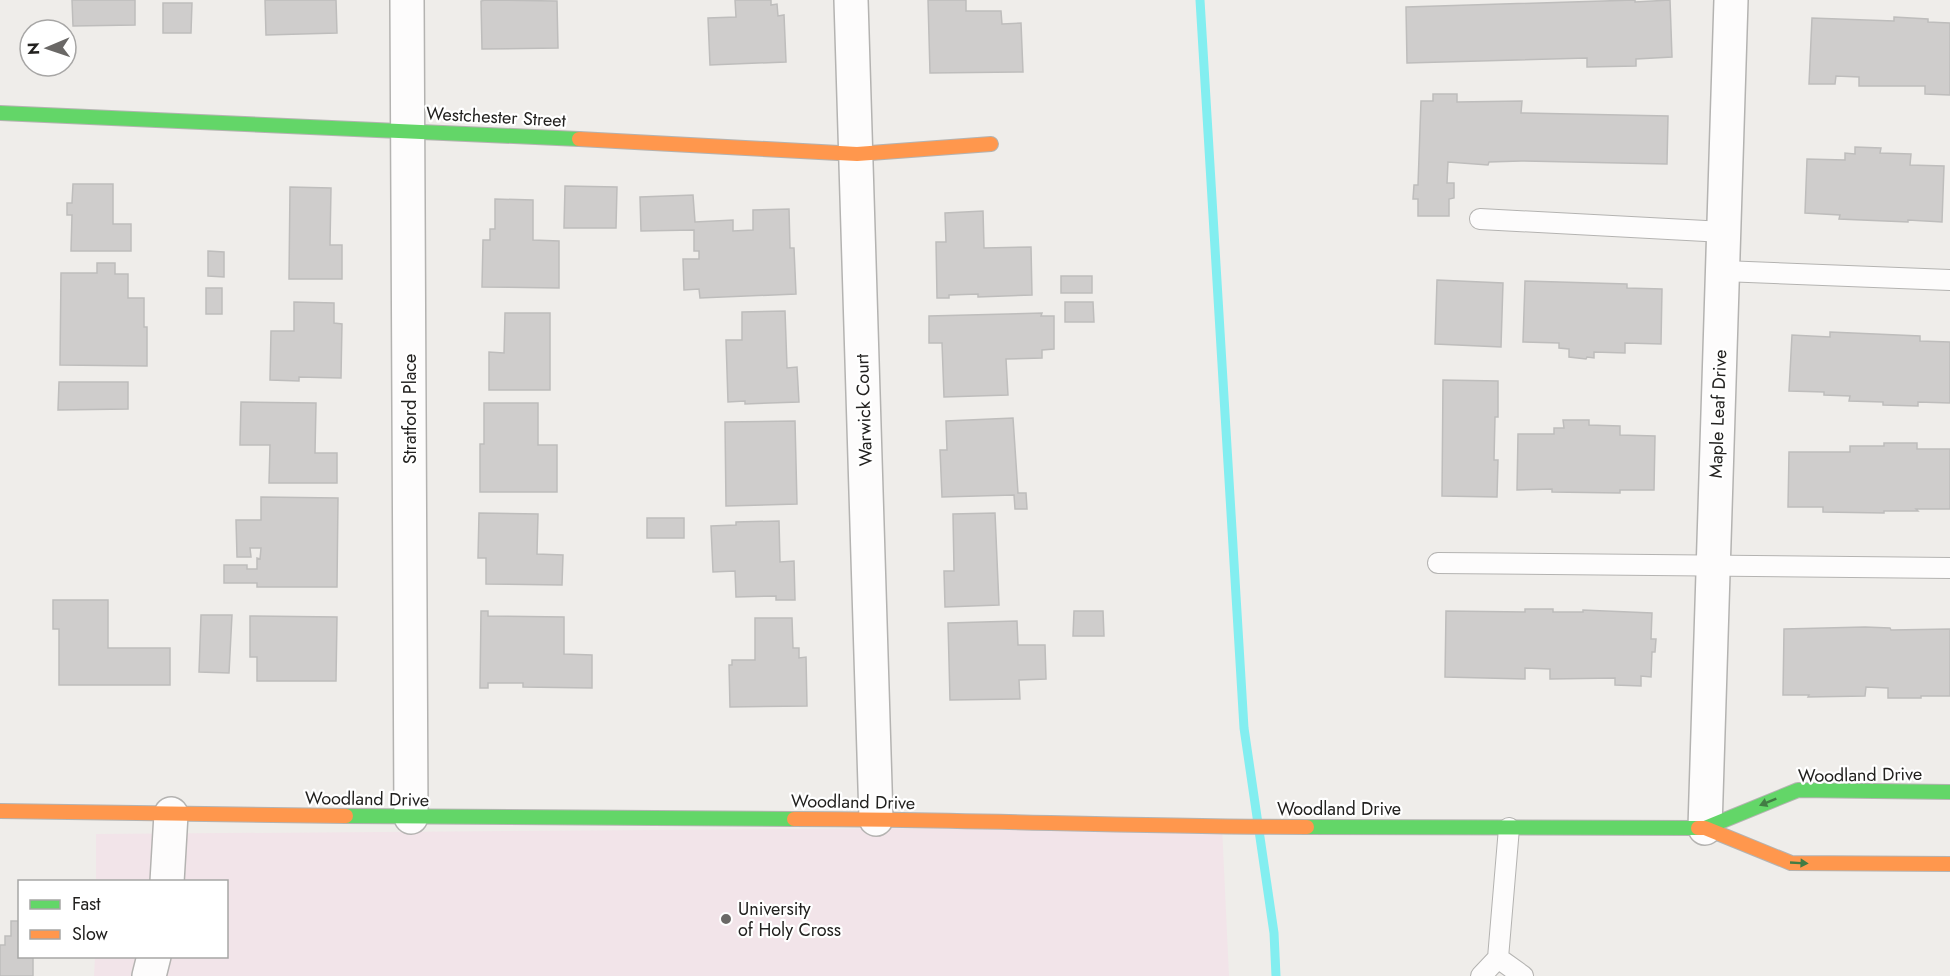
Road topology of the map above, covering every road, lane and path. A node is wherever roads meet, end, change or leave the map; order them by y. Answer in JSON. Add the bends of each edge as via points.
{"nodes":[{"id":1,"x":407,"y":0,"type":"edge"},
{"id":2,"x":851,"y":0,"type":"edge"},
{"id":3,"x":1731,"y":0,"type":"edge"},
{"id":4,"x":0,"y":113,"type":"edge"},
{"id":5,"x":408,"y":130,"type":"junction"},
{"id":6,"x":991,"y":144,"type":"dead end"},
{"id":7,"x":857,"y":154,"type":"junction"},
{"id":8,"x":1480,"y":219,"type":"dead end"},
{"id":9,"x":1724,"y":232,"type":"junction"},
{"id":10,"x":1723,"y":271,"type":"junction"},
{"id":11,"x":1950,"y":280,"type":"edge"},
{"id":12,"x":1438,"y":563,"type":"dead end"},
{"id":13,"x":1713,"y":564,"type":"junction"},
{"id":14,"x":1950,"y":568,"type":"edge"},
{"id":15,"x":1950,"y":792,"type":"edge"},
{"id":16,"x":0,"y":811,"type":"edge"},
{"id":17,"x":171,"y":814,"type":"junction"},
{"id":18,"x":411,"y":817,"type":"junction"},
{"id":19,"x":876,"y":819,"type":"junction"},
{"id":20,"x":1509,"y":828,"type":"junction"},
{"id":21,"x":1705,"y":828,"type":"junction"},
{"id":22,"x":1950,"y":864,"type":"edge"},
{"id":23,"x":167,"y":880,"type":"edge"},
{"id":24,"x":154,"y":958,"type":"edge"},
{"id":25,"x":1498,"y":958,"type":"junction"},
{"id":26,"x":148,"y":976,"type":"edge"},
{"id":27,"x":1481,"y":976,"type":"edge"},
{"id":28,"x":1523,"y":976,"type":"edge"}],
"edges":[{"from":1,"to":5,"type":"street","name":"Stratford Place"},
{"from":2,"to":7,"type":"street","name":"Warwick Court"},
{"from":3,"to":9,"type":"street","name":"Maple Leaf Drive"},
{"from":4,"to":5,"type":"main road","name":"Westchester Street"},
{"from":5,"to":7,"type":"main road","name":"Westchester Street"},
{"from":5,"to":18,"type":"street","name":"Stratford Place"},
{"from":6,"to":7,"type":"main road","name":"Westchester Street"},
{"from":7,"to":19,"type":"street","name":"Warwick Court"},
{"from":8,"to":9,"type":"lane"},
{"from":9,"to":10,"type":"street","name":"Maple Leaf Drive"},
{"from":10,"to":11,"type":"lane"},
{"from":10,"to":13,"type":"street","name":"Maple Leaf Drive"},
{"from":12,"to":13,"type":"lane"},
{"from":13,"to":14,"type":"lane"},
{"from":13,"to":21,"type":"street","name":"Maple Leaf Drive"},
{"from":15,"to":21,"type":"main road","name":"Woodland Drive","one_way":true,"via":[[1798,790]]},
{"from":16,"to":17,"type":"main road","name":"Woodland Drive"},
{"from":17,"to":18,"type":"main road","name":"Woodland Drive"},
{"from":17,"to":23,"type":"street"},
{"from":18,"to":19,"type":"main road","name":"Woodland Drive"},
{"from":19,"to":20,"type":"main road","name":"Woodland Drive","via":[[1169,827]]},
{"from":20,"to":21,"type":"main road","name":"Woodland Drive"},
{"from":20,"to":25,"type":"lane"},
{"from":21,"to":22,"type":"main road","name":"Woodland Drive","one_way":true,"via":[[1791,863]]},
{"from":24,"to":26,"type":"street"},
{"from":25,"to":27,"type":"lane"},
{"from":25,"to":28,"type":"lane"}]}
